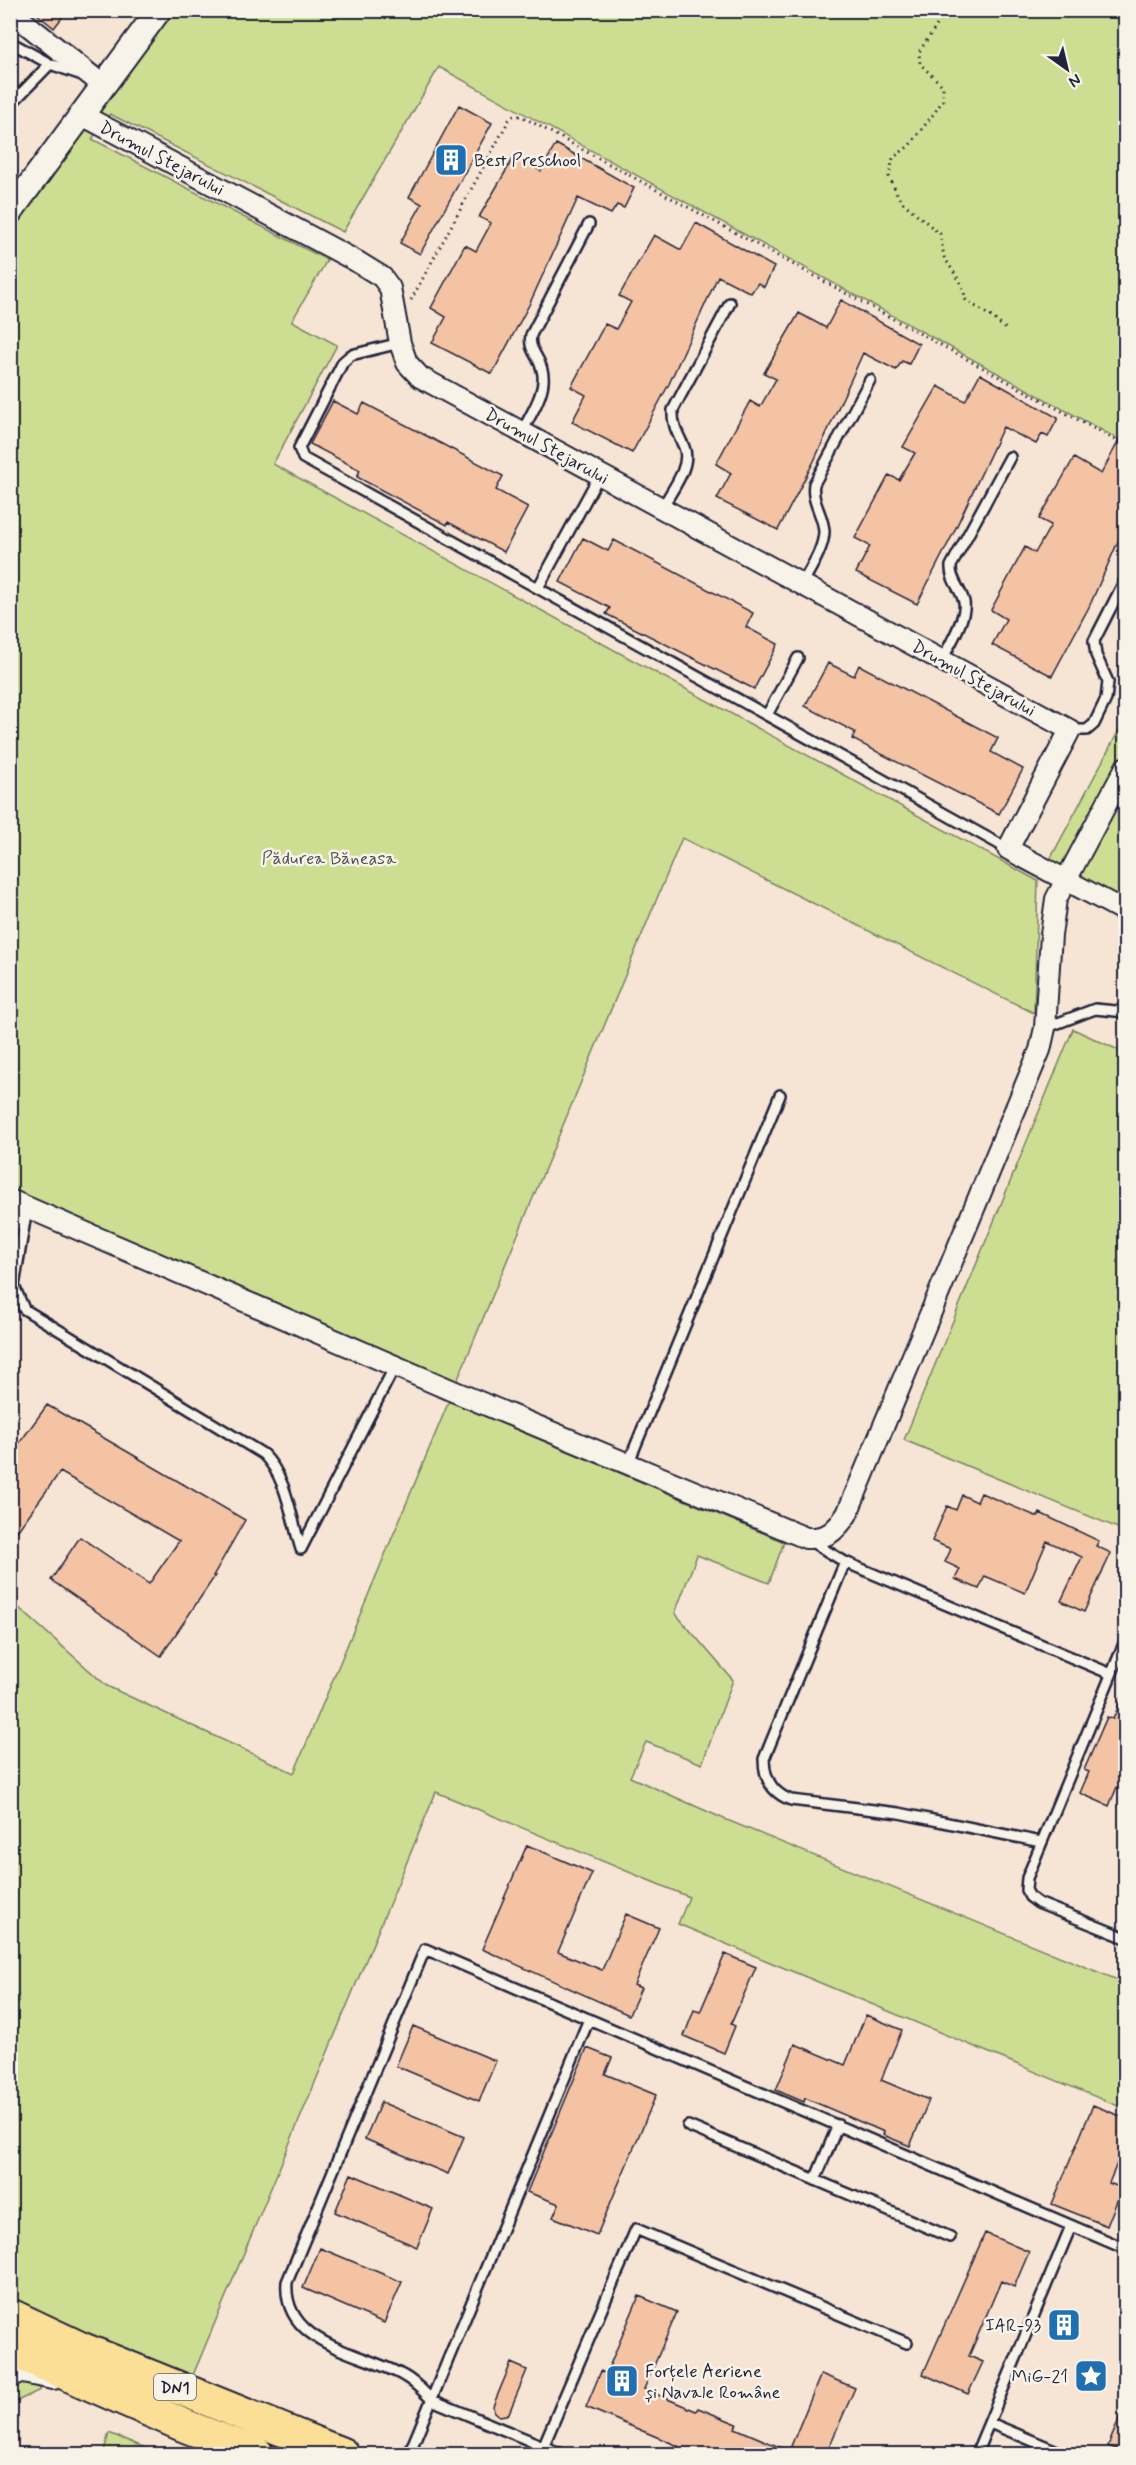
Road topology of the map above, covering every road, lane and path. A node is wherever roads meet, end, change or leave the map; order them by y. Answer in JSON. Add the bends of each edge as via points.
{"nodes":[{"id":1,"x":159,"y":10,"type":"edge"},
{"id":2,"x":947,"y":10,"type":"edge"},
{"id":3,"x":10,"y":11,"type":"edge"},
{"id":4,"x":10,"y":42,"type":"edge"},
{"id":5,"x":50,"y":64,"type":"junction"},
{"id":6,"x":100,"y":82,"type":"junction"},
{"id":7,"x":10,"y":105,"type":"edge"},
{"id":8,"x":81,"y":115,"type":"junction"},
{"id":9,"x":10,"y":212,"type":"edge"},
{"id":10,"x":589,"y":224,"type":"dead end"},
{"id":11,"x":730,"y":303,"type":"dead end"},
{"id":12,"x":1007,"y":330,"type":"dead end"},
{"id":13,"x":399,"y":334,"type":"junction"},
{"id":14,"x":870,"y":380,"type":"dead end"},
{"id":15,"x":522,"y":432,"type":"junction"},
{"id":16,"x":1125,"y":446,"type":"edge"},
{"id":17,"x":1010,"y":457,"type":"dead end"},
{"id":18,"x":600,"y":474,"type":"junction"},
{"id":19,"x":662,"y":508,"type":"junction"},
{"id":20,"x":1125,"y":578,"type":"edge"},
{"id":21,"x":802,"y":584,"type":"junction"},
{"id":22,"x":538,"y":588,"type":"junction"},
{"id":23,"x":798,"y":658,"type":"dead end"},
{"id":24,"x":942,"y":660,"type":"junction"},
{"id":25,"x":767,"y":715,"type":"junction"},
{"id":26,"x":1070,"y":730,"type":"junction"},
{"id":27,"x":1125,"y":767,"type":"edge"},
{"id":28,"x":1008,"y":849,"type":"junction"},
{"id":29,"x":1065,"y":878,"type":"junction"},
{"id":30,"x":1125,"y":912,"type":"edge"},
{"id":31,"x":1125,"y":1012,"type":"edge"},
{"id":32,"x":1045,"y":1028,"type":"junction"},
{"id":33,"x":780,"y":1095,"type":"dead end"},
{"id":34,"x":19,"y":1204,"type":"edge"},
{"id":35,"x":10,"y":1233,"type":"edge"},
{"id":36,"x":395,"y":1366,"type":"junction"},
{"id":37,"x":628,"y":1464,"type":"junction"},
{"id":38,"x":806,"y":1538,"type":"junction"},
{"id":39,"x":845,"y":1562,"type":"junction"},
{"id":40,"x":1125,"y":1639,"type":"edge"},
{"id":41,"x":1111,"y":1674,"type":"junction"},
{"id":42,"x":1041,"y":1842,"type":"junction"},
{"id":43,"x":1125,"y":1938,"type":"edge"},
{"id":44,"x":589,"y":2019,"type":"junction"},
{"id":45,"x":688,"y":2126,"type":"dead end"},
{"id":46,"x":838,"y":2126,"type":"junction"},
{"id":47,"x":815,"y":2180,"type":"junction"},
{"id":48,"x":1071,"y":2226,"type":"junction"},
{"id":49,"x":950,"y":2237,"type":"dead end"},
{"id":50,"x":1125,"y":2249,"type":"edge"},
{"id":51,"x":10,"y":2315,"type":"edge"},
{"id":52,"x":907,"y":2343,"type":"dead end"},
{"id":53,"x":10,"y":2349,"type":"edge"},
{"id":54,"x":10,"y":2372,"type":"edge"},
{"id":55,"x":87,"y":2384,"type":"junction"},
{"id":56,"x":432,"y":2400,"type":"junction"},
{"id":57,"x":990,"y":2423,"type":"junction"},
{"id":58,"x":543,"y":2447,"type":"junction"},
{"id":59,"x":257,"y":2454,"type":"edge"},
{"id":60,"x":342,"y":2454,"type":"edge"},
{"id":61,"x":410,"y":2454,"type":"edge"},
{"id":62,"x":562,"y":2454,"type":"edge"},
{"id":63,"x":976,"y":2454,"type":"edge"},
{"id":64,"x":1064,"y":2454,"type":"edge"}],
"edges":[{"from":1,"to":6,"type":"street"},
{"from":2,"to":12,"type":"path","via":[[919,52],[921,64],[943,86],[943,100],[909,146],[893,158],[889,176],[900,200],[940,234],[944,257],[962,285],[966,300]]},
{"from":3,"to":6,"type":"street"},
{"from":4,"to":5,"type":"lane"},
{"from":5,"to":6,"type":"lane"},
{"from":5,"to":7,"type":"lane"},
{"from":6,"to":8,"type":"street"},
{"from":8,"to":9,"type":"street"},
{"from":8,"to":13,"type":"street","name":"Drumul Stejarului","via":[[382,277],[392,294]]},
{"from":10,"to":15,"type":"lane","via":[[531,335],[531,348],[542,367],[543,382]]},
{"from":11,"to":19,"type":"lane","via":[[673,410],[686,460]]},
{"from":13,"to":15,"type":"street","name":"Drumul Stejarului","via":[[407,363],[420,377]]},
{"from":13,"to":16,"type":"path","via":[[509,120],[521,116]]},
{"from":13,"to":22,"type":"lane","via":[[351,355],[344,362],[299,448],[300,453]]},
{"from":14,"to":21,"type":"lane","via":[[814,484],[814,503],[824,532]]},
{"from":15,"to":18,"type":"street","name":"Drumul Stejarului"},
{"from":17,"to":24,"type":"lane","via":[[951,566],[964,609]]},
{"from":18,"to":19,"type":"street","name":"Drumul Stejarului"},
{"from":18,"to":22,"type":"lane"},
{"from":19,"to":21,"type":"street","name":"Drumul Stejarului"},
{"from":20,"to":26,"type":"lane","via":[[1094,641],[1108,682],[1106,699],[1094,724],[1087,730]]},
{"from":21,"to":24,"type":"street","name":"Drumul Stejarului"},
{"from":22,"to":25,"type":"lane"},
{"from":23,"to":25,"type":"lane"},
{"from":24,"to":26,"type":"street","name":"Drumul Stejarului"},
{"from":25,"to":28,"type":"lane"},
{"from":26,"to":28,"type":"street"},
{"from":27,"to":29,"type":"street"},
{"from":28,"to":29,"type":"street"},
{"from":29,"to":30,"type":"street"},
{"from":29,"to":32,"type":"street","via":[[1053,914]]},
{"from":31,"to":32,"type":"lane","via":[[1095,1009]]},
{"from":32,"to":38,"type":"street","via":[[1040,1050],[847,1514],[831,1533],[820,1539]]},
{"from":33,"to":37,"type":"lane"},
{"from":34,"to":35,"type":"lane"},
{"from":34,"to":36,"type":"street"},
{"from":34,"to":36,"type":"lane","via":[[14,1286],[24,1309],[263,1454],[274,1465],[281,1481],[301,1549]]},
{"from":36,"to":37,"type":"street"},
{"from":37,"to":38,"type":"street"},
{"from":38,"to":39,"type":"lane"},
{"from":39,"to":41,"type":"lane"},
{"from":39,"to":42,"type":"lane","via":[[764,1759],[768,1781],[778,1794],[791,1800],[899,1813]]},
{"from":40,"to":41,"type":"lane"},
{"from":41,"to":42,"type":"lane"},
{"from":42,"to":43,"type":"lane","via":[[1027,1878],[1030,1897],[1038,1904]]},
{"from":44,"to":46,"type":"lane"},
{"from":44,"to":56,"type":"lane"},
{"from":44,"to":56,"type":"lane","via":[[425,1949],[287,2282],[292,2313],[307,2332],[403,2374]]},
{"from":45,"to":47,"type":"lane"},
{"from":46,"to":47,"type":"lane"},
{"from":46,"to":48,"type":"lane"},
{"from":47,"to":49,"type":"lane"},
{"from":48,"to":50,"type":"lane"},
{"from":48,"to":57,"type":"lane"},
{"from":51,"to":60,"type":"highway","number":"DN1","via":[[80,2348]]},
{"from":52,"to":58,"type":"lane","via":[[636,2229]]},
{"from":53,"to":55,"type":"highway","number":"DN1"},
{"from":54,"to":55,"type":"street","via":[[31,2372]]},
{"from":55,"to":59,"type":"highway","number":"DN1"},
{"from":56,"to":58,"type":"lane"},
{"from":56,"to":61,"type":"lane"},
{"from":57,"to":63,"type":"lane"},
{"from":57,"to":64,"type":"lane"},
{"from":58,"to":62,"type":"lane"}]}
